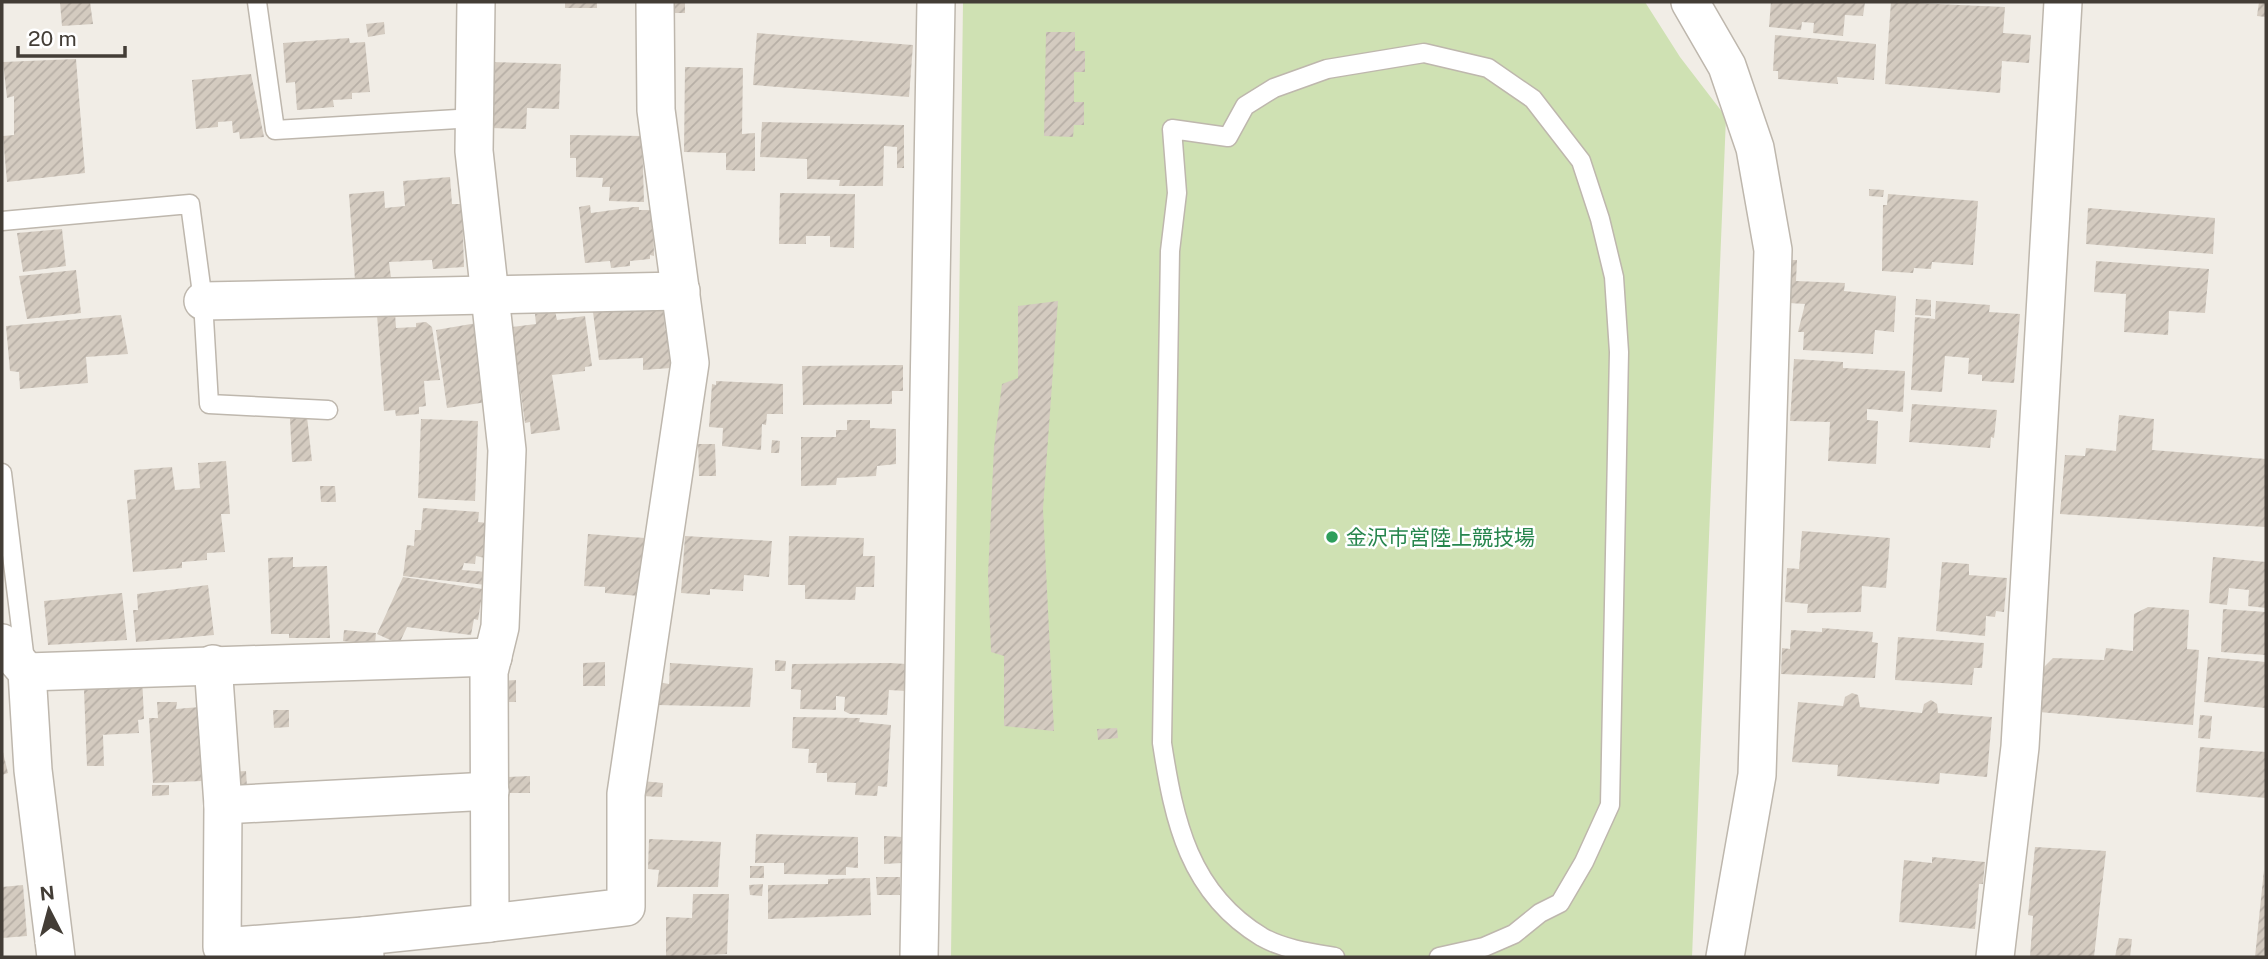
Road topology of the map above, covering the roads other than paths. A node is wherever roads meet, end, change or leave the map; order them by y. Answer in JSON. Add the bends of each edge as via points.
{"nodes":[{"id":1,"x":257,"y":2,"type":"edge"},
{"id":2,"x":477,"y":2,"type":"edge"},
{"id":3,"x":656,"y":2,"type":"edge"},
{"id":4,"x":936,"y":2,"type":"edge"},
{"id":5,"x":1689,"y":2,"type":"edge"},
{"id":6,"x":2063,"y":2,"type":"edge"},
{"id":7,"x":474,"y":118,"type":"junction"},
{"id":8,"x":2,"y":221,"type":"edge"},
{"id":9,"x":681,"y":291,"type":"junction"},
{"id":10,"x":491,"y":294,"type":"junction"},
{"id":11,"x":203,"y":301,"type":"junction"},
{"id":12,"x":328,"y":410,"type":"dead end"},
{"id":13,"x":2,"y":473,"type":"edge"},
{"id":14,"x":2,"y":643,"type":"edge"},
{"id":15,"x":493,"y":657,"type":"junction"},
{"id":16,"x":213,"y":664,"type":"junction"},
{"id":17,"x":27,"y":672,"type":"junction"},
{"id":18,"x":490,"y":791,"type":"junction"},
{"id":19,"x":223,"y":805,"type":"junction"},
{"id":20,"x":490,"y":923,"type":"junction"},
{"id":21,"x":364,"y":947,"type":"edge"},
{"id":22,"x":56,"y":957,"type":"edge"},
{"id":23,"x":919,"y":957,"type":"edge"},
{"id":24,"x":1335,"y":957,"type":"edge"},
{"id":25,"x":1439,"y":957,"type":"edge"},
{"id":26,"x":1725,"y":957,"type":"edge"},
{"id":27,"x":1995,"y":957,"type":"edge"}],
"edges":[{"from":1,"to":7,"type":"lane","via":[[275,130]]},
{"from":2,"to":7,"type":"street"},
{"from":3,"to":9,"type":"street","via":[[656,110]]},
{"from":4,"to":23,"type":"street"},
{"from":5,"to":26,"type":"street","via":[[1727,66],[1755,148],[1773,250],[1757,775]]},
{"from":6,"to":27,"type":"street","via":[[2020,747]]},
{"from":7,"to":10,"type":"street"},
{"from":8,"to":11,"type":"lane","via":[[190,204]]},
{"from":9,"to":10,"type":"street"},
{"from":9,"to":20,"type":"street","via":[[691,363],[626,794],[626,907]]},
{"from":10,"to":11,"type":"street"},
{"from":10,"to":15,"type":"street","via":[[508,450],[503,593]]},
{"from":11,"to":12,"type":"lane","via":[[209,404]]},
{"from":13,"to":17,"type":"lane"},
{"from":14,"to":17,"type":"street"},
{"from":15,"to":16,"type":"street"},
{"from":15,"to":18,"type":"street","via":[[489,672]]},
{"from":16,"to":17,"type":"street"},
{"from":16,"to":19,"type":"street"},
{"from":17,"to":22,"type":"street","via":[[33,770]]},
{"from":18,"to":19,"type":"street"},
{"from":18,"to":20,"type":"street"},
{"from":19,"to":21,"type":"street","via":[[222,947]]},
{"from":20,"to":21,"type":"street"},
{"from":24,"to":25,"type":"lane","via":[[1263,937],[1205,886],[1186,852],[1170,797],[1162,743],[1170,251],[1177,194],[1172,129],[1228,136],[1245,106],[1275,88],[1327,69],[1424,54],[1488,68],[1533,99],[1581,161],[1614,277],[1619,352],[1610,805],[1560,903],[1494,943]]}]}
